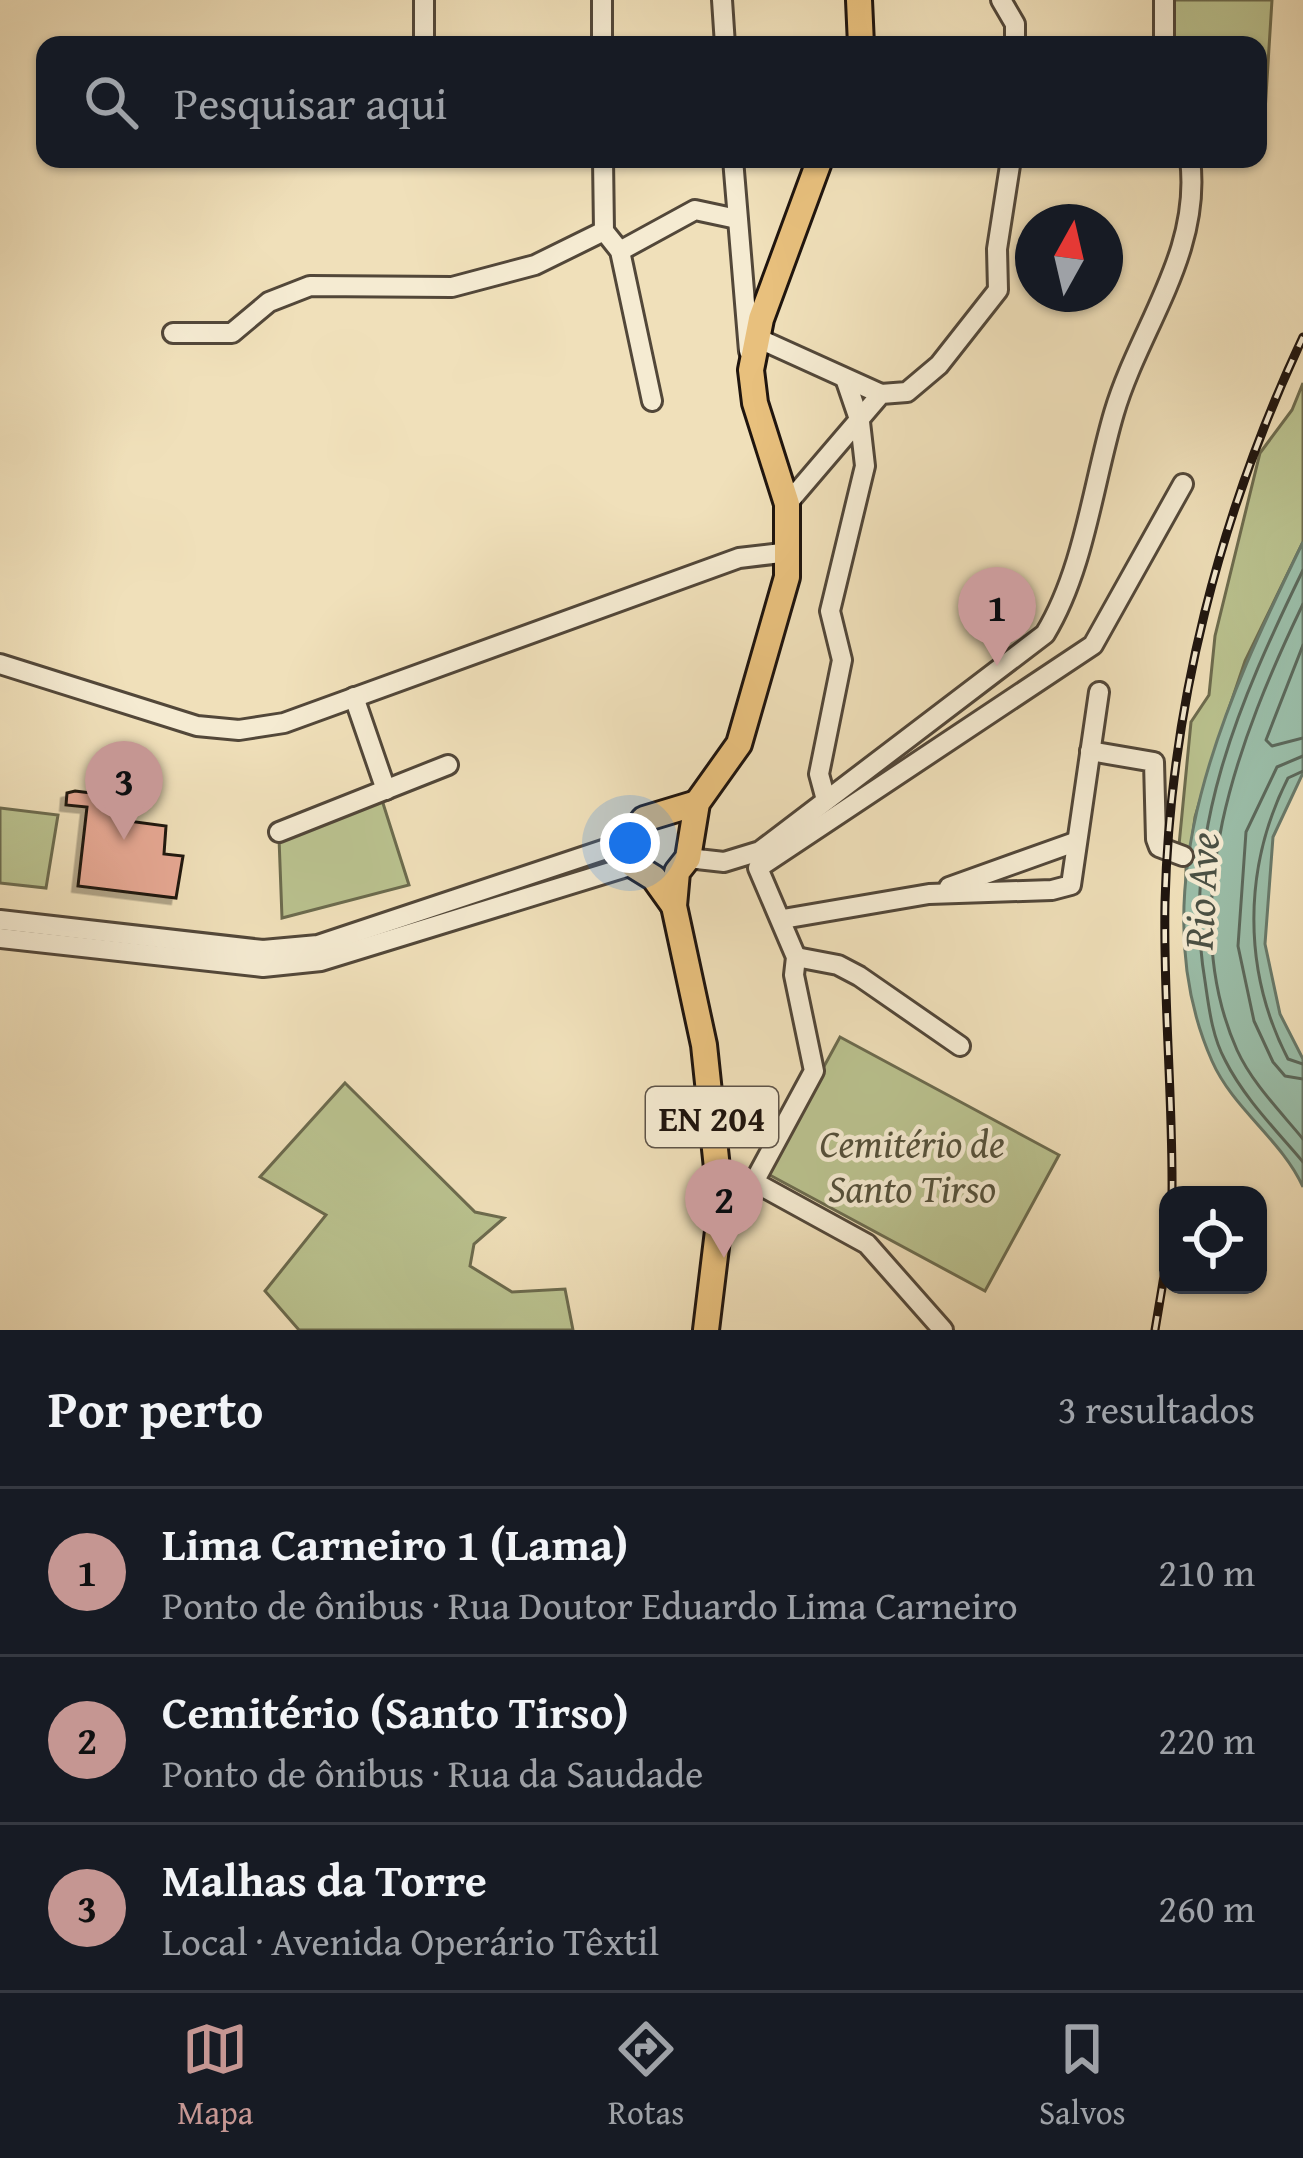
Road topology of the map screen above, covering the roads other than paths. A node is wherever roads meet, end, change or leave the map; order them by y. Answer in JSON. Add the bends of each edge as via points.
{"nodes":[{"id":1,"x":424,"y":0,"type":"edge"},
{"id":2,"x":602,"y":0,"type":"edge"},
{"id":3,"x":722,"y":0,"type":"edge"},
{"id":4,"x":859,"y":0,"type":"edge"},
{"id":5,"x":1001,"y":0,"type":"edge"},
{"id":6,"x":1164,"y":0,"type":"edge"},
{"id":7,"x":424,"y":36,"type":"edge"},
{"id":8,"x":602,"y":36,"type":"edge"},
{"id":9,"x":724,"y":36,"type":"edge"},
{"id":10,"x":861,"y":36,"type":"edge"},
{"id":11,"x":1015,"y":36,"type":"edge"},
{"id":12,"x":1164,"y":36,"type":"edge"},
{"id":13,"x":603,"y":168,"type":"edge"},
{"id":14,"x":734,"y":168,"type":"edge"},
{"id":15,"x":817,"y":168,"type":"edge"},
{"id":16,"x":1010,"y":168,"type":"edge"},
{"id":17,"x":1190,"y":168,"type":"edge"},
{"id":18,"x":737,"y":219,"type":"junction"},
{"id":19,"x":604,"y":231,"type":"junction"},
{"id":20,"x":620,"y":251,"type":"junction"},
{"id":21,"x":173,"y":333,"type":"dead end"},
{"id":22,"x":755,"y":337,"type":"junction"},
{"id":23,"x":751,"y":370,"type":"junction"},
{"id":24,"x":846,"y":381,"type":"junction"},
{"id":25,"x":881,"y":394,"type":"junction"},
{"id":26,"x":652,"y":400,"type":"dead end"},
{"id":27,"x":860,"y":422,"type":"junction"},
{"id":28,"x":1183,"y":484,"type":"dead end"},
{"id":29,"x":787,"y":504,"type":"junction"},
{"id":30,"x":790,"y":552,"type":"junction"},
{"id":31,"x":0,"y":664,"type":"edge"},
{"id":32,"x":1099,"y":692,"type":"dead end"},
{"id":33,"x":354,"y":697,"type":"junction"},
{"id":34,"x":1090,"y":751,"type":"junction"},
{"id":35,"x":448,"y":765,"type":"dead end"},
{"id":36,"x":386,"y":790,"type":"junction"},
{"id":37,"x":826,"y":800,"type":"junction"},
{"id":38,"x":698,"y":802,"type":"junction"},
{"id":39,"x":663,"y":816,"type":"junction"},
{"id":40,"x":279,"y":832,"type":"dead end"},
{"id":41,"x":1075,"y":842,"type":"junction"},
{"id":42,"x":1183,"y":856,"type":"dead end"},
{"id":43,"x":661,"y":859,"type":"junction"},
{"id":44,"x":929,"y":894,"type":"junction"},
{"id":45,"x":783,"y":919,"type":"junction"},
{"id":46,"x":0,"y":920,"type":"edge"},
{"id":47,"x":0,"y":938,"type":"edge"},
{"id":48,"x":796,"y":956,"type":"junction"},
{"id":49,"x":961,"y":1046,"type":"dead end"},
{"id":50,"x":754,"y":1182,"type":"junction"},
{"id":51,"x":721,"y":1206,"type":"junction"},
{"id":52,"x":706,"y":1330,"type":"edge"},
{"id":53,"x":943,"y":1330,"type":"edge"}],
"edges":[{"from":1,"to":7,"type":"street"},
{"from":2,"to":8,"type":"street"},
{"from":3,"to":9,"type":"street"},
{"from":4,"to":10,"type":"main road"},
{"from":5,"to":11,"type":"street"},
{"from":6,"to":12,"type":"street"},
{"from":13,"to":19,"type":"street"},
{"from":14,"to":18,"type":"street"},
{"from":15,"to":22,"type":"main road","number":"EN 204"},
{"from":16,"to":25,"type":"street","via":[[998,290],[939,365],[907,392]]},
{"from":17,"to":37,"type":"street","via":[[1190,219],[1178,261],[1116,407],[1058,614],[1031,650]]},
{"from":18,"to":20,"type":"street","via":[[695,210]]},
{"from":18,"to":23,"type":"street"},
{"from":19,"to":20,"type":"street"},
{"from":19,"to":21,"type":"street","via":[[535,266],[452,287],[310,286],[269,302],[232,333]]},
{"from":20,"to":26,"type":"street"},
{"from":22,"to":23,"type":"main road","number":"EN 204"},
{"from":22,"to":24,"type":"street"},
{"from":23,"to":29,"type":"main road","number":"EN 204"},
{"from":24,"to":25,"type":"street"},
{"from":24,"to":27,"type":"street"},
{"from":25,"to":27,"type":"street"},
{"from":27,"to":29,"type":"street"},
{"from":27,"to":37,"type":"street","via":[[865,466],[830,610],[842,660],[819,774]]},
{"from":28,"to":45,"type":"street","via":[[1093,645],[758,868]]},
{"from":29,"to":30,"type":"main road","number":"EN 204"},
{"from":30,"to":33,"type":"street","via":[[739,558]]},
{"from":30,"to":38,"type":"main road","number":"EN 204","via":[[740,744]]},
{"from":31,"to":33,"type":"street","via":[[215,729],[284,723]]},
{"from":32,"to":34,"type":"street"},
{"from":33,"to":36,"type":"street"},
{"from":34,"to":41,"type":"street"},
{"from":34,"to":42,"type":"street","via":[[1154,762],[1156,839]]},
{"from":35,"to":36,"type":"street"},
{"from":36,"to":40,"type":"street"},
{"from":37,"to":43,"type":"street","via":[[747,858]]},
{"from":38,"to":39,"type":"main road"},
{"from":38,"to":43,"type":"main road","number":"EN 204"},
{"from":39,"to":43,"type":"main road","via":[[680,824]]},
{"from":39,"to":43,"type":"main road","via":[[636,825]]},
{"from":41,"to":44,"type":"street"},
{"from":41,"to":44,"type":"street","via":[[1076,870],[1063,888]]},
{"from":43,"to":46,"type":"street","via":[[318,945],[263,950]]},
{"from":43,"to":47,"type":"street","via":[[321,962],[263,967]]},
{"from":43,"to":51,"type":"main road","number":"EN 204","via":[[704,1045]]},
{"from":44,"to":45,"type":"street"},
{"from":45,"to":48,"type":"street"},
{"from":48,"to":49,"type":"street","via":[[859,976]]},
{"from":48,"to":50,"type":"street","via":[[814,1071]]},
{"from":50,"to":51,"type":"street"},
{"from":50,"to":53,"type":"street","via":[[867,1244]]},
{"from":51,"to":52,"type":"main road","number":"EN 204"}]}
